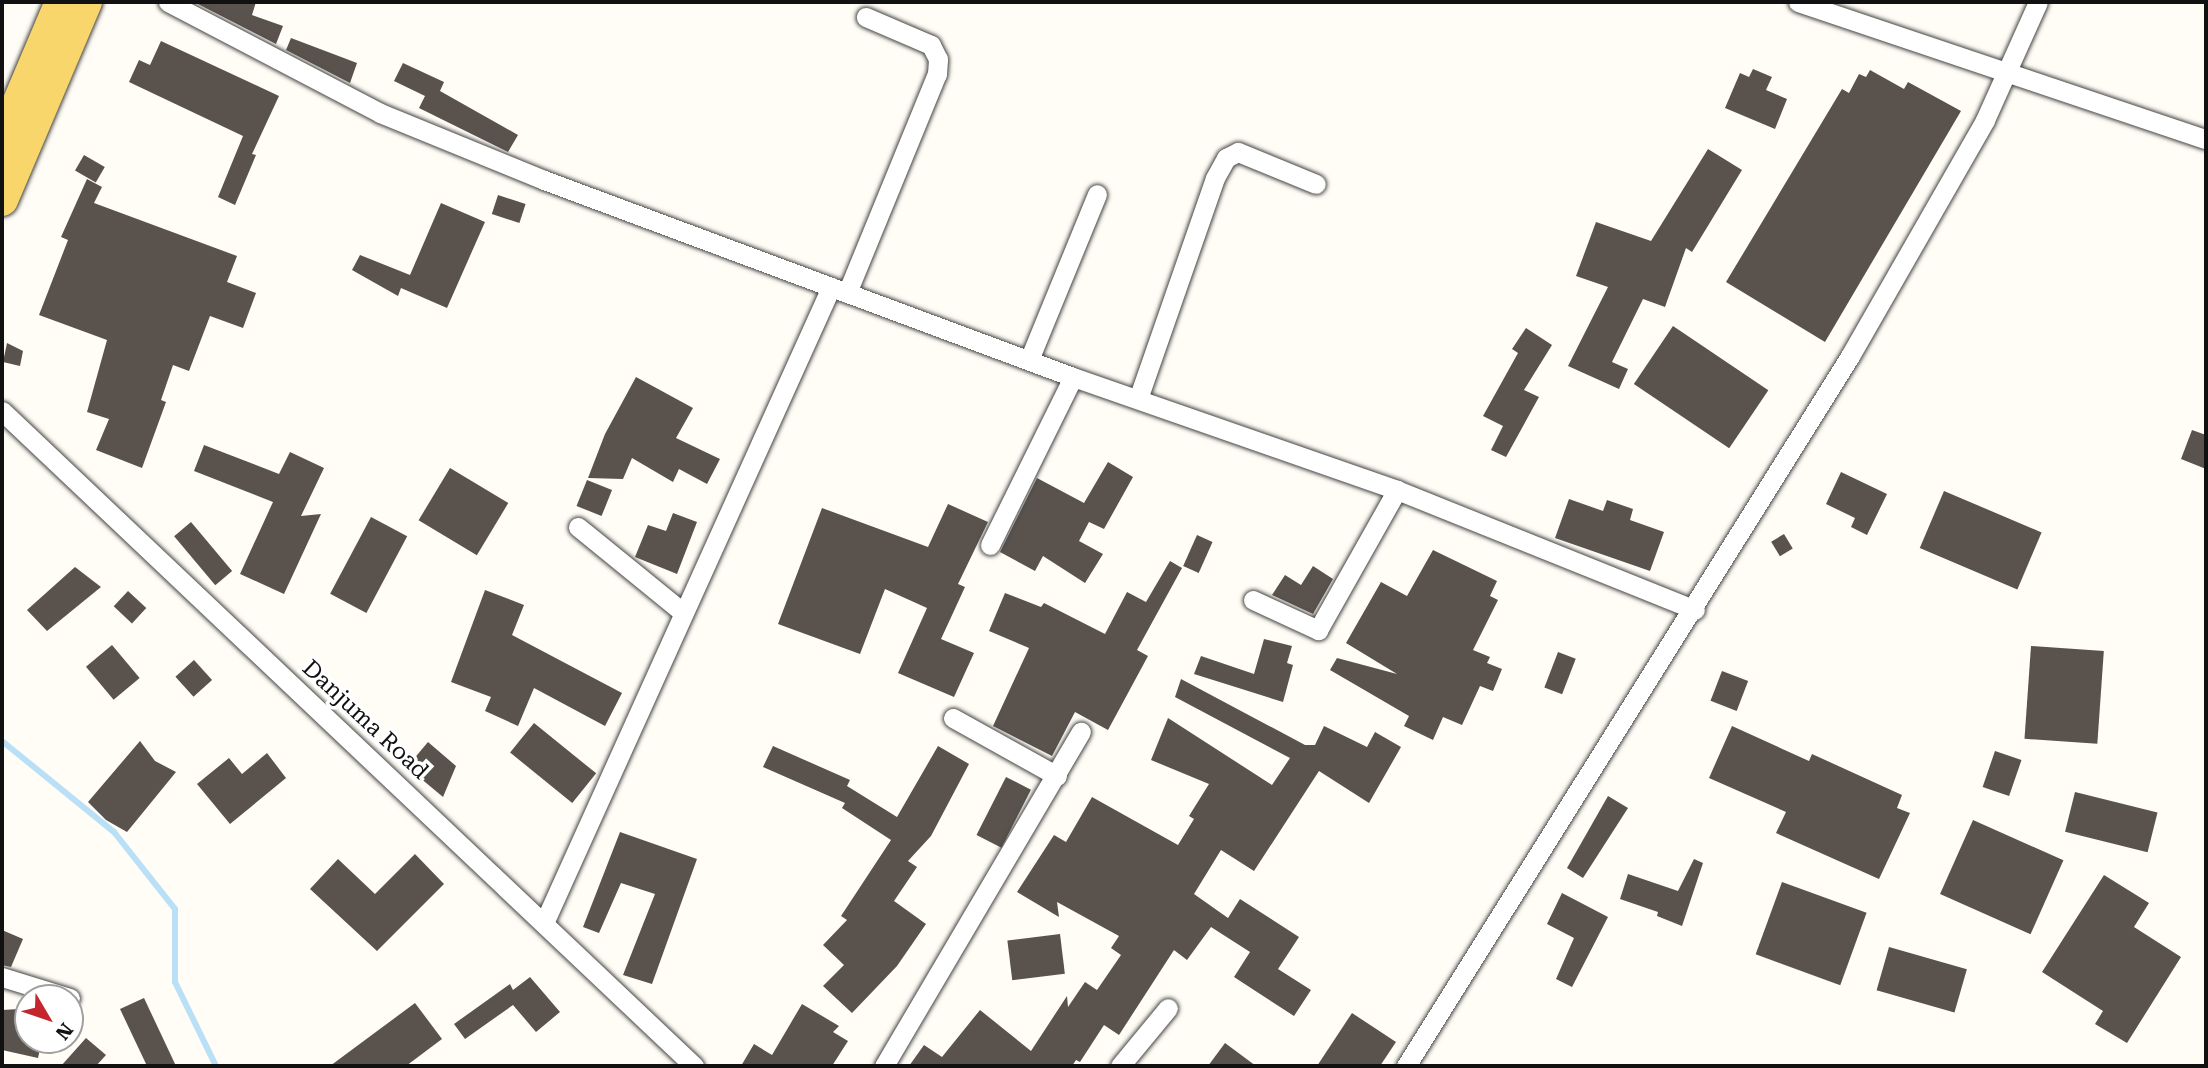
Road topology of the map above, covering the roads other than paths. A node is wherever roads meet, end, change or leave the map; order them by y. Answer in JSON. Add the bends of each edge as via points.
{"nodes":[{"id":1,"x":61,"y":2,"type":"edge"},
{"id":2,"x":86,"y":2,"type":"edge"},
{"id":3,"x":168,"y":2,"type":"edge"},
{"id":4,"x":1798,"y":2,"type":"edge"},
{"id":5,"x":2038,"y":2,"type":"edge"},
{"id":6,"x":866,"y":17,"type":"dead end"},
{"id":7,"x":2009,"y":74,"type":"junction"},
{"id":8,"x":2206,"y":139,"type":"edge"},
{"id":9,"x":2,"y":141,"type":"edge"},
{"id":10,"x":1316,"y":184,"type":"dead end"},
{"id":11,"x":1097,"y":194,"type":"dead end"},
{"id":12,"x":2,"y":200,"type":"edge"},
{"id":13,"x":839,"y":290,"type":"junction"},
{"id":14,"x":1029,"y":360,"type":"junction"},
{"id":15,"x":1073,"y":377,"type":"junction"},
{"id":16,"x":1138,"y":399,"type":"junction"},
{"id":17,"x":2,"y":411,"type":"edge"},
{"id":18,"x":1397,"y":490,"type":"junction"},
{"id":19,"x":578,"y":527,"type":"dead end"},
{"id":20,"x":990,"y":545,"type":"dead end"},
{"id":21,"x":1253,"y":600,"type":"dead end"},
{"id":22,"x":1695,"y":610,"type":"junction"},
{"id":23,"x":684,"y":613,"type":"junction"},
{"id":24,"x":953,"y":718,"type":"dead end"},
{"id":25,"x":1081,"y":732,"type":"dead end"},
{"id":26,"x":1057,"y":776,"type":"junction"},
{"id":27,"x":544,"y":923,"type":"junction"},
{"id":28,"x":2,"y":977,"type":"edge"},
{"id":29,"x":24,"y":984,"type":"edge"},
{"id":30,"x":1168,"y":1008,"type":"dead end"},
{"id":31,"x":694,"y":1066,"type":"edge"},
{"id":32,"x":884,"y":1066,"type":"edge"},
{"id":33,"x":1120,"y":1066,"type":"edge"},
{"id":34,"x":1406,"y":1066,"type":"edge"}],
"edges":[{"from":1,"to":9,"type":"main road"},
{"from":2,"to":12,"type":"main road"},
{"from":3,"to":13,"type":"street","via":[[380,113]]},
{"from":4,"to":7,"type":"street"},
{"from":5,"to":7,"type":"street"},
{"from":6,"to":13,"type":"street","via":[[931,45],[938,59],[937,74]]},
{"from":7,"to":8,"type":"street"},
{"from":7,"to":22,"type":"street","via":[[1850,356]]},
{"from":10,"to":16,"type":"street","via":[[1238,152],[1226,158]]},
{"from":11,"to":14,"type":"street"},
{"from":13,"to":14,"type":"street"},
{"from":13,"to":23,"type":"street"},
{"from":14,"to":15,"type":"street"},
{"from":15,"to":16,"type":"street"},
{"from":15,"to":20,"type":"street"},
{"from":16,"to":18,"type":"street"},
{"from":17,"to":27,"type":"street","name":"Danjuma Road"},
{"from":18,"to":21,"type":"street","via":[[1318,630]]},
{"from":18,"to":22,"type":"street"},
{"from":19,"to":23,"type":"street"},
{"from":22,"to":34,"type":"street"},
{"from":23,"to":27,"type":"street"},
{"from":24,"to":26,"type":"street"},
{"from":25,"to":26,"type":"street"},
{"from":26,"to":32,"type":"street"},
{"from":27,"to":31,"type":"street","name":"Danjuma Road"},
{"from":28,"to":29,"type":"street"},
{"from":30,"to":33,"type":"street"}]}
